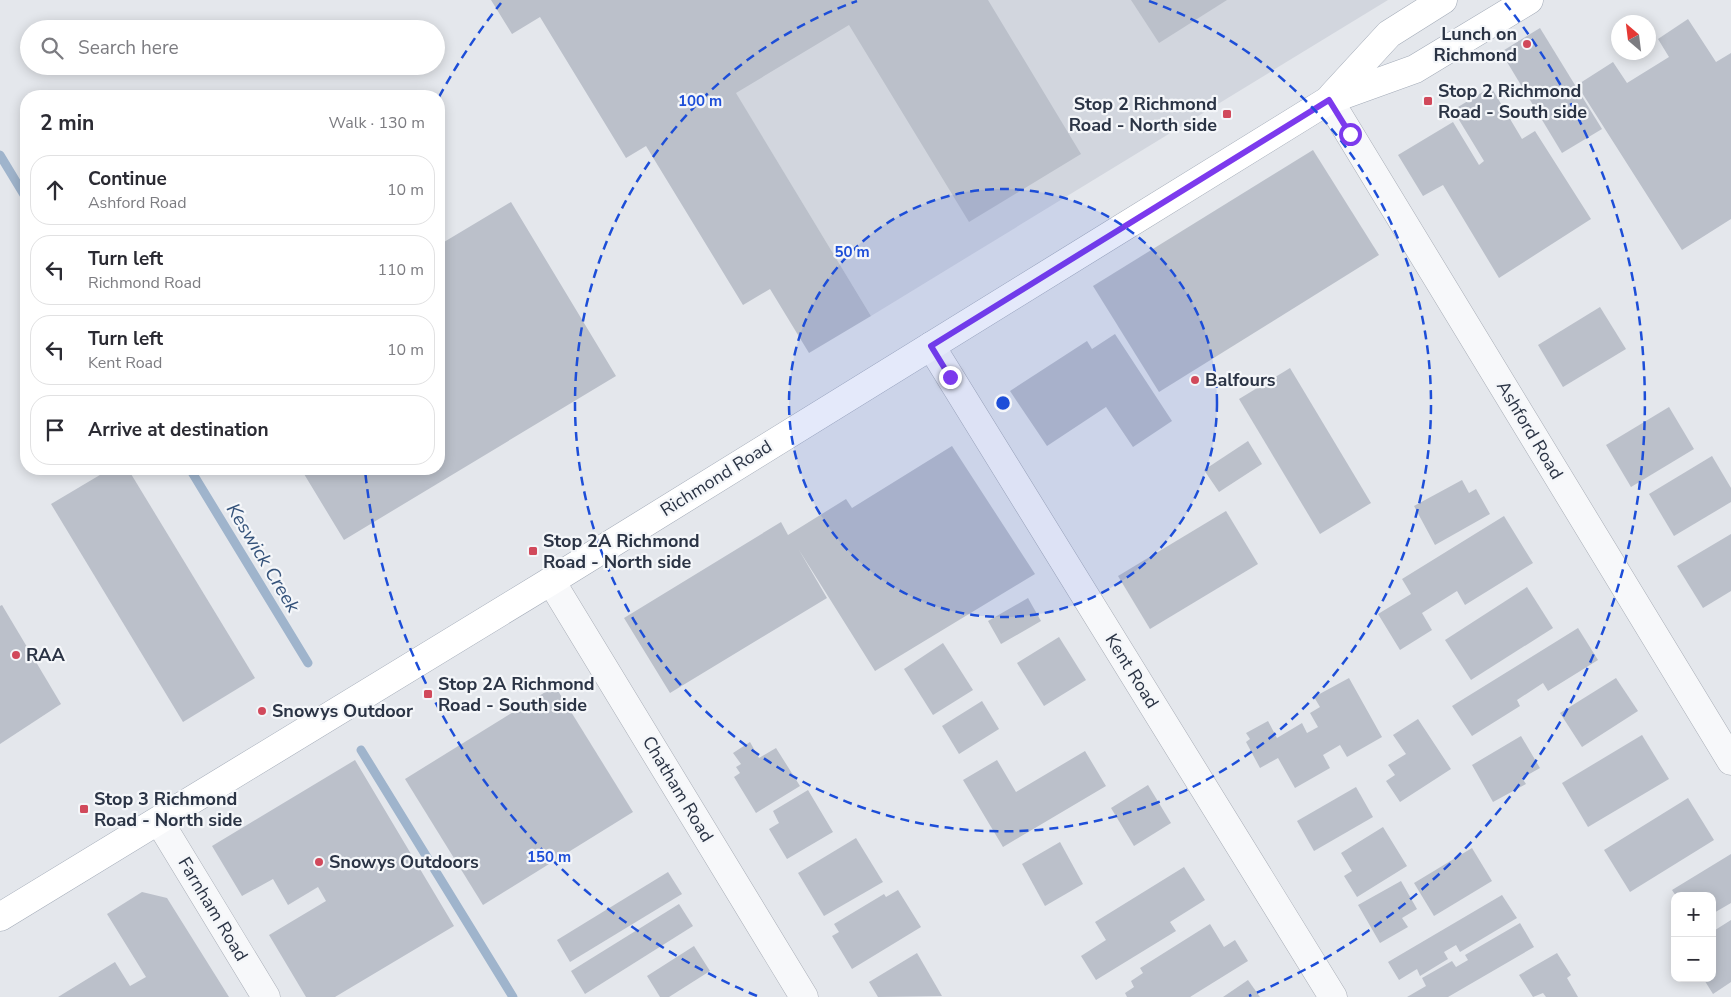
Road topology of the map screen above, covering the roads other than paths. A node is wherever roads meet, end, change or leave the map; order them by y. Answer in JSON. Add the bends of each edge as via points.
{"nodes":[{"id":1,"x":1443,"y":0,"type":"edge"},
{"id":2,"x":1529,"y":0,"type":"edge"},
{"id":3,"x":1329,"y":100,"type":"junction"},
{"id":4,"x":931,"y":346,"type":"junction"},
{"id":5,"x":551,"y":581,"type":"junction"},
{"id":6,"x":1731,"y":761,"type":"edge"},
{"id":7,"x":159,"y":821,"type":"junction"},
{"id":8,"x":0,"y":917,"type":"edge"},
{"id":9,"x":266,"y":997,"type":"edge"},
{"id":10,"x":804,"y":997,"type":"edge"},
{"id":11,"x":1332,"y":997,"type":"edge"}],
"edges":[{"from":1,"to":3,"type":"main road","name":"Richmond Road","via":[[1389,34]]},
{"from":2,"to":3,"type":"main road","name":"Richmond Road","via":[[1415,69]]},
{"from":3,"to":4,"type":"main road","name":"Richmond Road"},
{"from":3,"to":6,"type":"street","name":"Ashford Road"},
{"from":4,"to":5,"type":"main road","name":"Richmond Road"},
{"from":4,"to":11,"type":"street","name":"Kent Road"},
{"from":5,"to":7,"type":"main road","name":"Richmond Road"},
{"from":5,"to":10,"type":"street","name":"Chatham Road"},
{"from":7,"to":8,"type":"main road","name":"Richmond Road"},
{"from":7,"to":9,"type":"street","name":"Farnham Road"}]}
